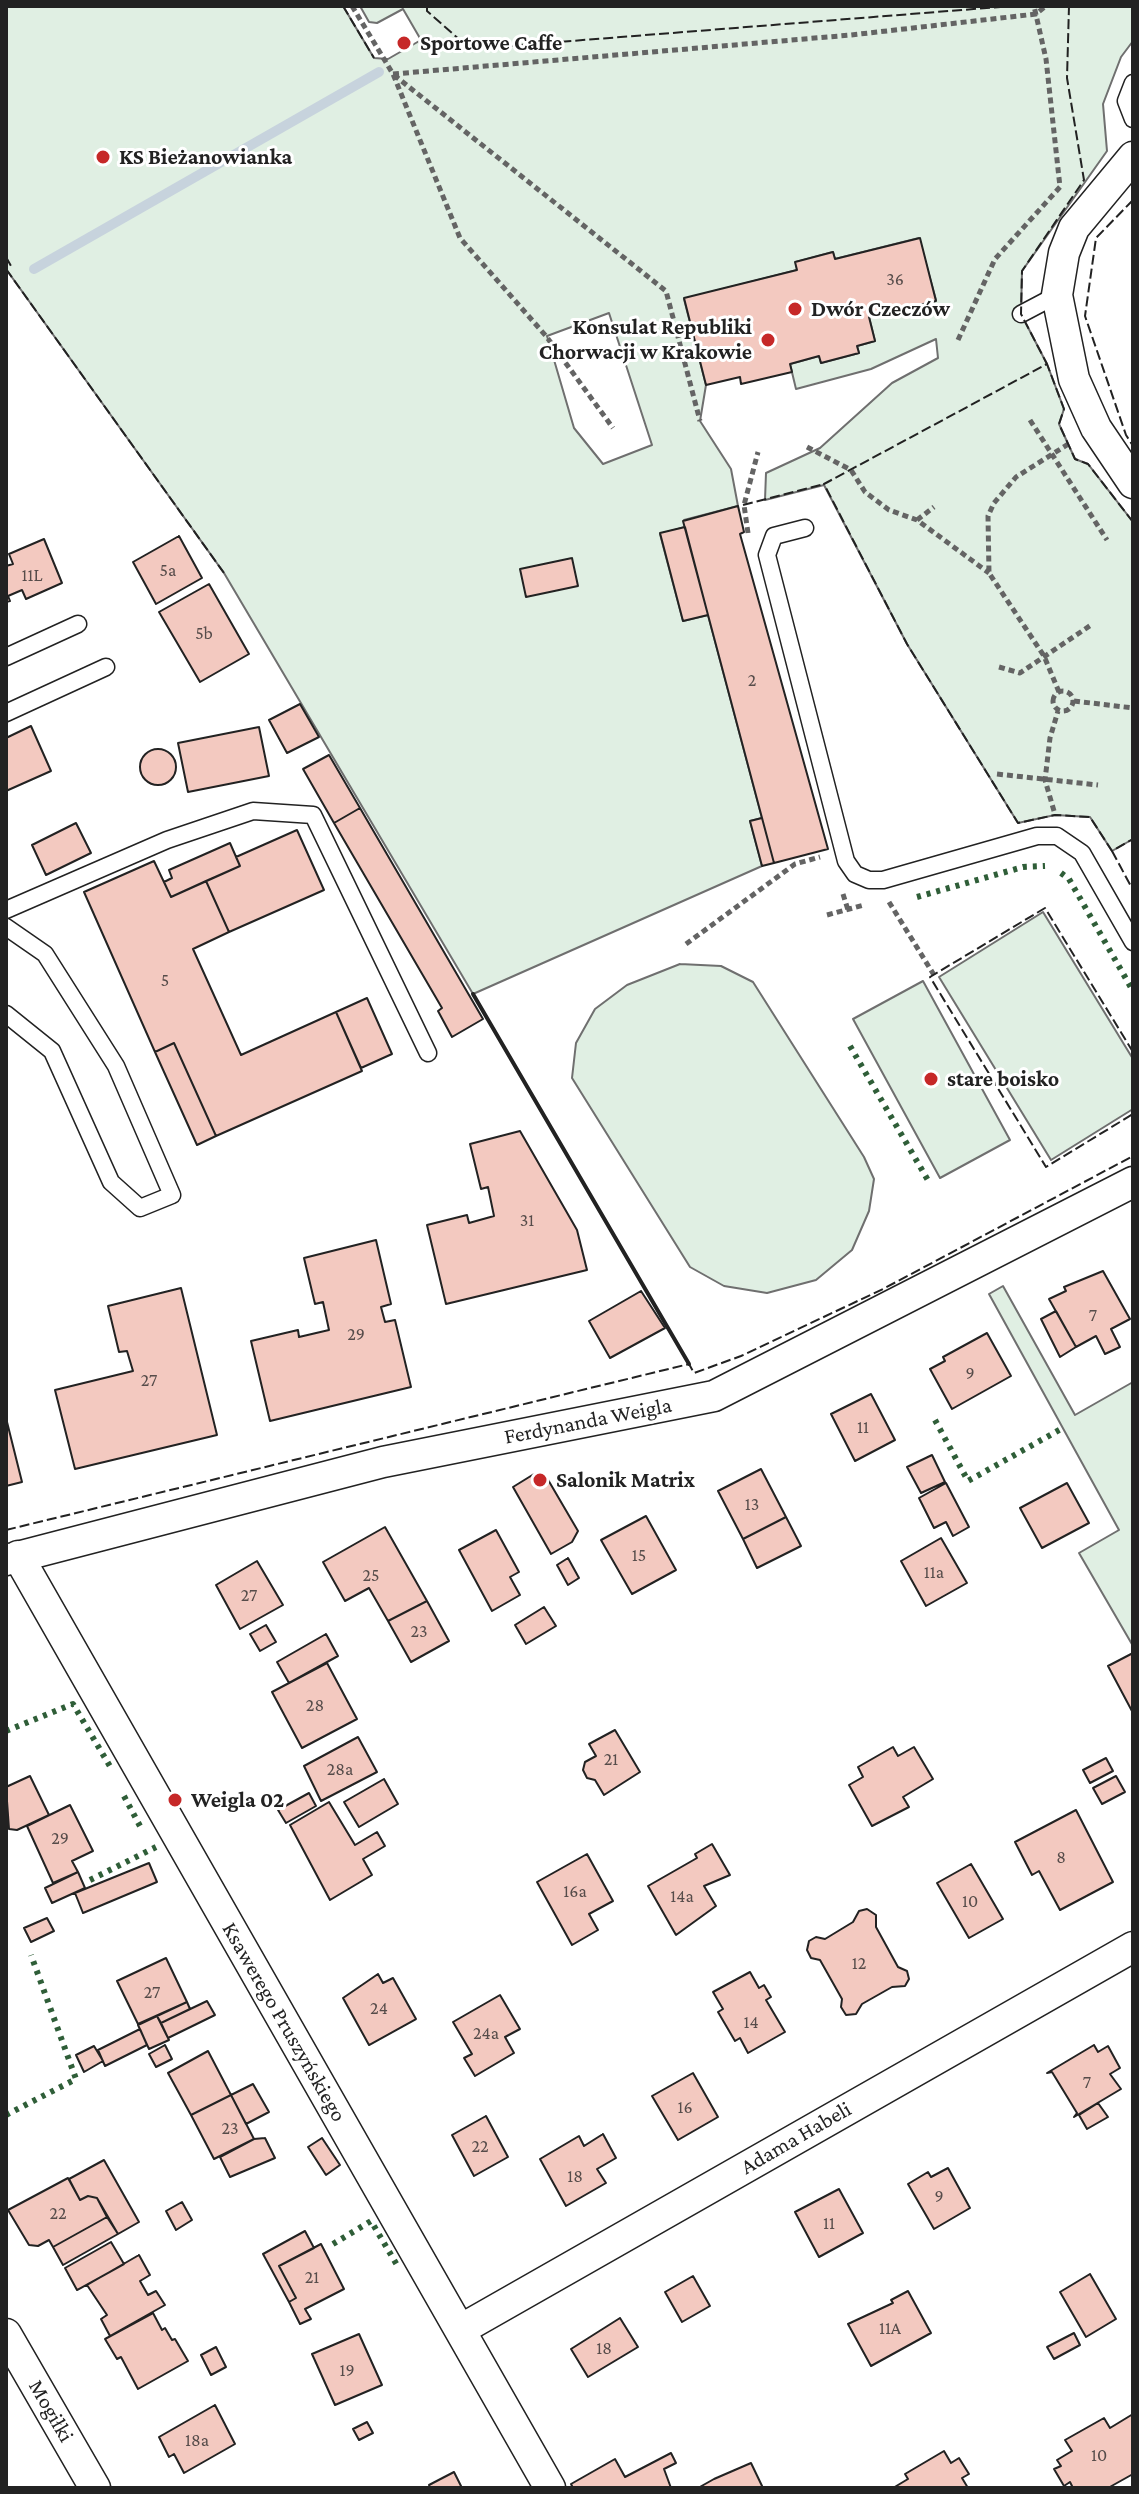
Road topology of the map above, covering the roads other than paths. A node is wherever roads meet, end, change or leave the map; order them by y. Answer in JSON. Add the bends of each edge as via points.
{"nodes":[{"id":1,"x":1133,"y":83,"type":"edge"},
{"id":2,"x":1133,"y":119,"type":"edge"},
{"id":3,"x":1133,"y":157,"type":"edge"},
{"id":4,"x":1057,"y":295,"type":"junction"},
{"id":5,"x":1021,"y":314,"type":"dead end"},
{"id":6,"x":1133,"y":483,"type":"edge"},
{"id":7,"x":805,"y":528,"type":"dead end"},
{"id":8,"x":78,"y":624,"type":"dead end"},
{"id":9,"x":6,"y":657,"type":"edge"},
{"id":10,"x":106,"y":667,"type":"dead end"},
{"id":11,"x":6,"y":713,"type":"edge"},
{"id":12,"x":6,"y":910,"type":"edge"},
{"id":13,"x":6,"y":927,"type":"edge"},
{"id":14,"x":1133,"y":942,"type":"edge"},
{"id":15,"x":6,"y":1014,"type":"edge"},
{"id":16,"x":428,"y":1053,"type":"dead end"},
{"id":17,"x":1133,"y":1182,"type":"edge"},
{"id":18,"x":12,"y":1558,"type":"edge"},
{"id":19,"x":1133,"y":1947,"type":"edge"},
{"id":20,"x":460,"y":2330,"type":"junction"},
{"id":21,"x":6,"y":2334,"type":"edge"},
{"id":22,"x":95,"y":2488,"type":"edge"},
{"id":23,"x":550,"y":2488,"type":"edge"}],
"edges":[{"from":1,"to":2,"type":"lane","via":[[1126,101]]},
{"from":3,"to":4,"type":"street","via":[[1074,228]]},
{"from":4,"to":5,"type":"lane"},
{"from":4,"to":6,"type":"street","via":[[1074,379],[1096,428]]},
{"from":7,"to":14,"type":"lane","via":[[774,536],[767,555],[846,861],[855,874],[883,880],[1037,836],[1057,836],[1082,853]]},
{"from":8,"to":9,"type":"lane"},
{"from":10,"to":11,"type":"lane"},
{"from":12,"to":16,"type":"lane","via":[[167,840],[253,811],[313,815]]},
{"from":13,"to":15,"type":"lane","via":[[45,954],[116,1066],[172,1195],[140,1208],[111,1182],[52,1051]]},
{"from":17,"to":18,"type":"street","name":"Ferdynanda Weigla","via":[[714,1396],[383,1462]]},
{"from":18,"to":20,"type":"street","name":"Ksawerego Pruszyńskiego"},
{"from":19,"to":20,"type":"street","name":"Adama Habeli","via":[[856,2095]]},
{"from":20,"to":23,"type":"street","name":"Ksawerego Pruszyńskiego"},
{"from":21,"to":22,"type":"street","name":"Mogiłki"}]}
